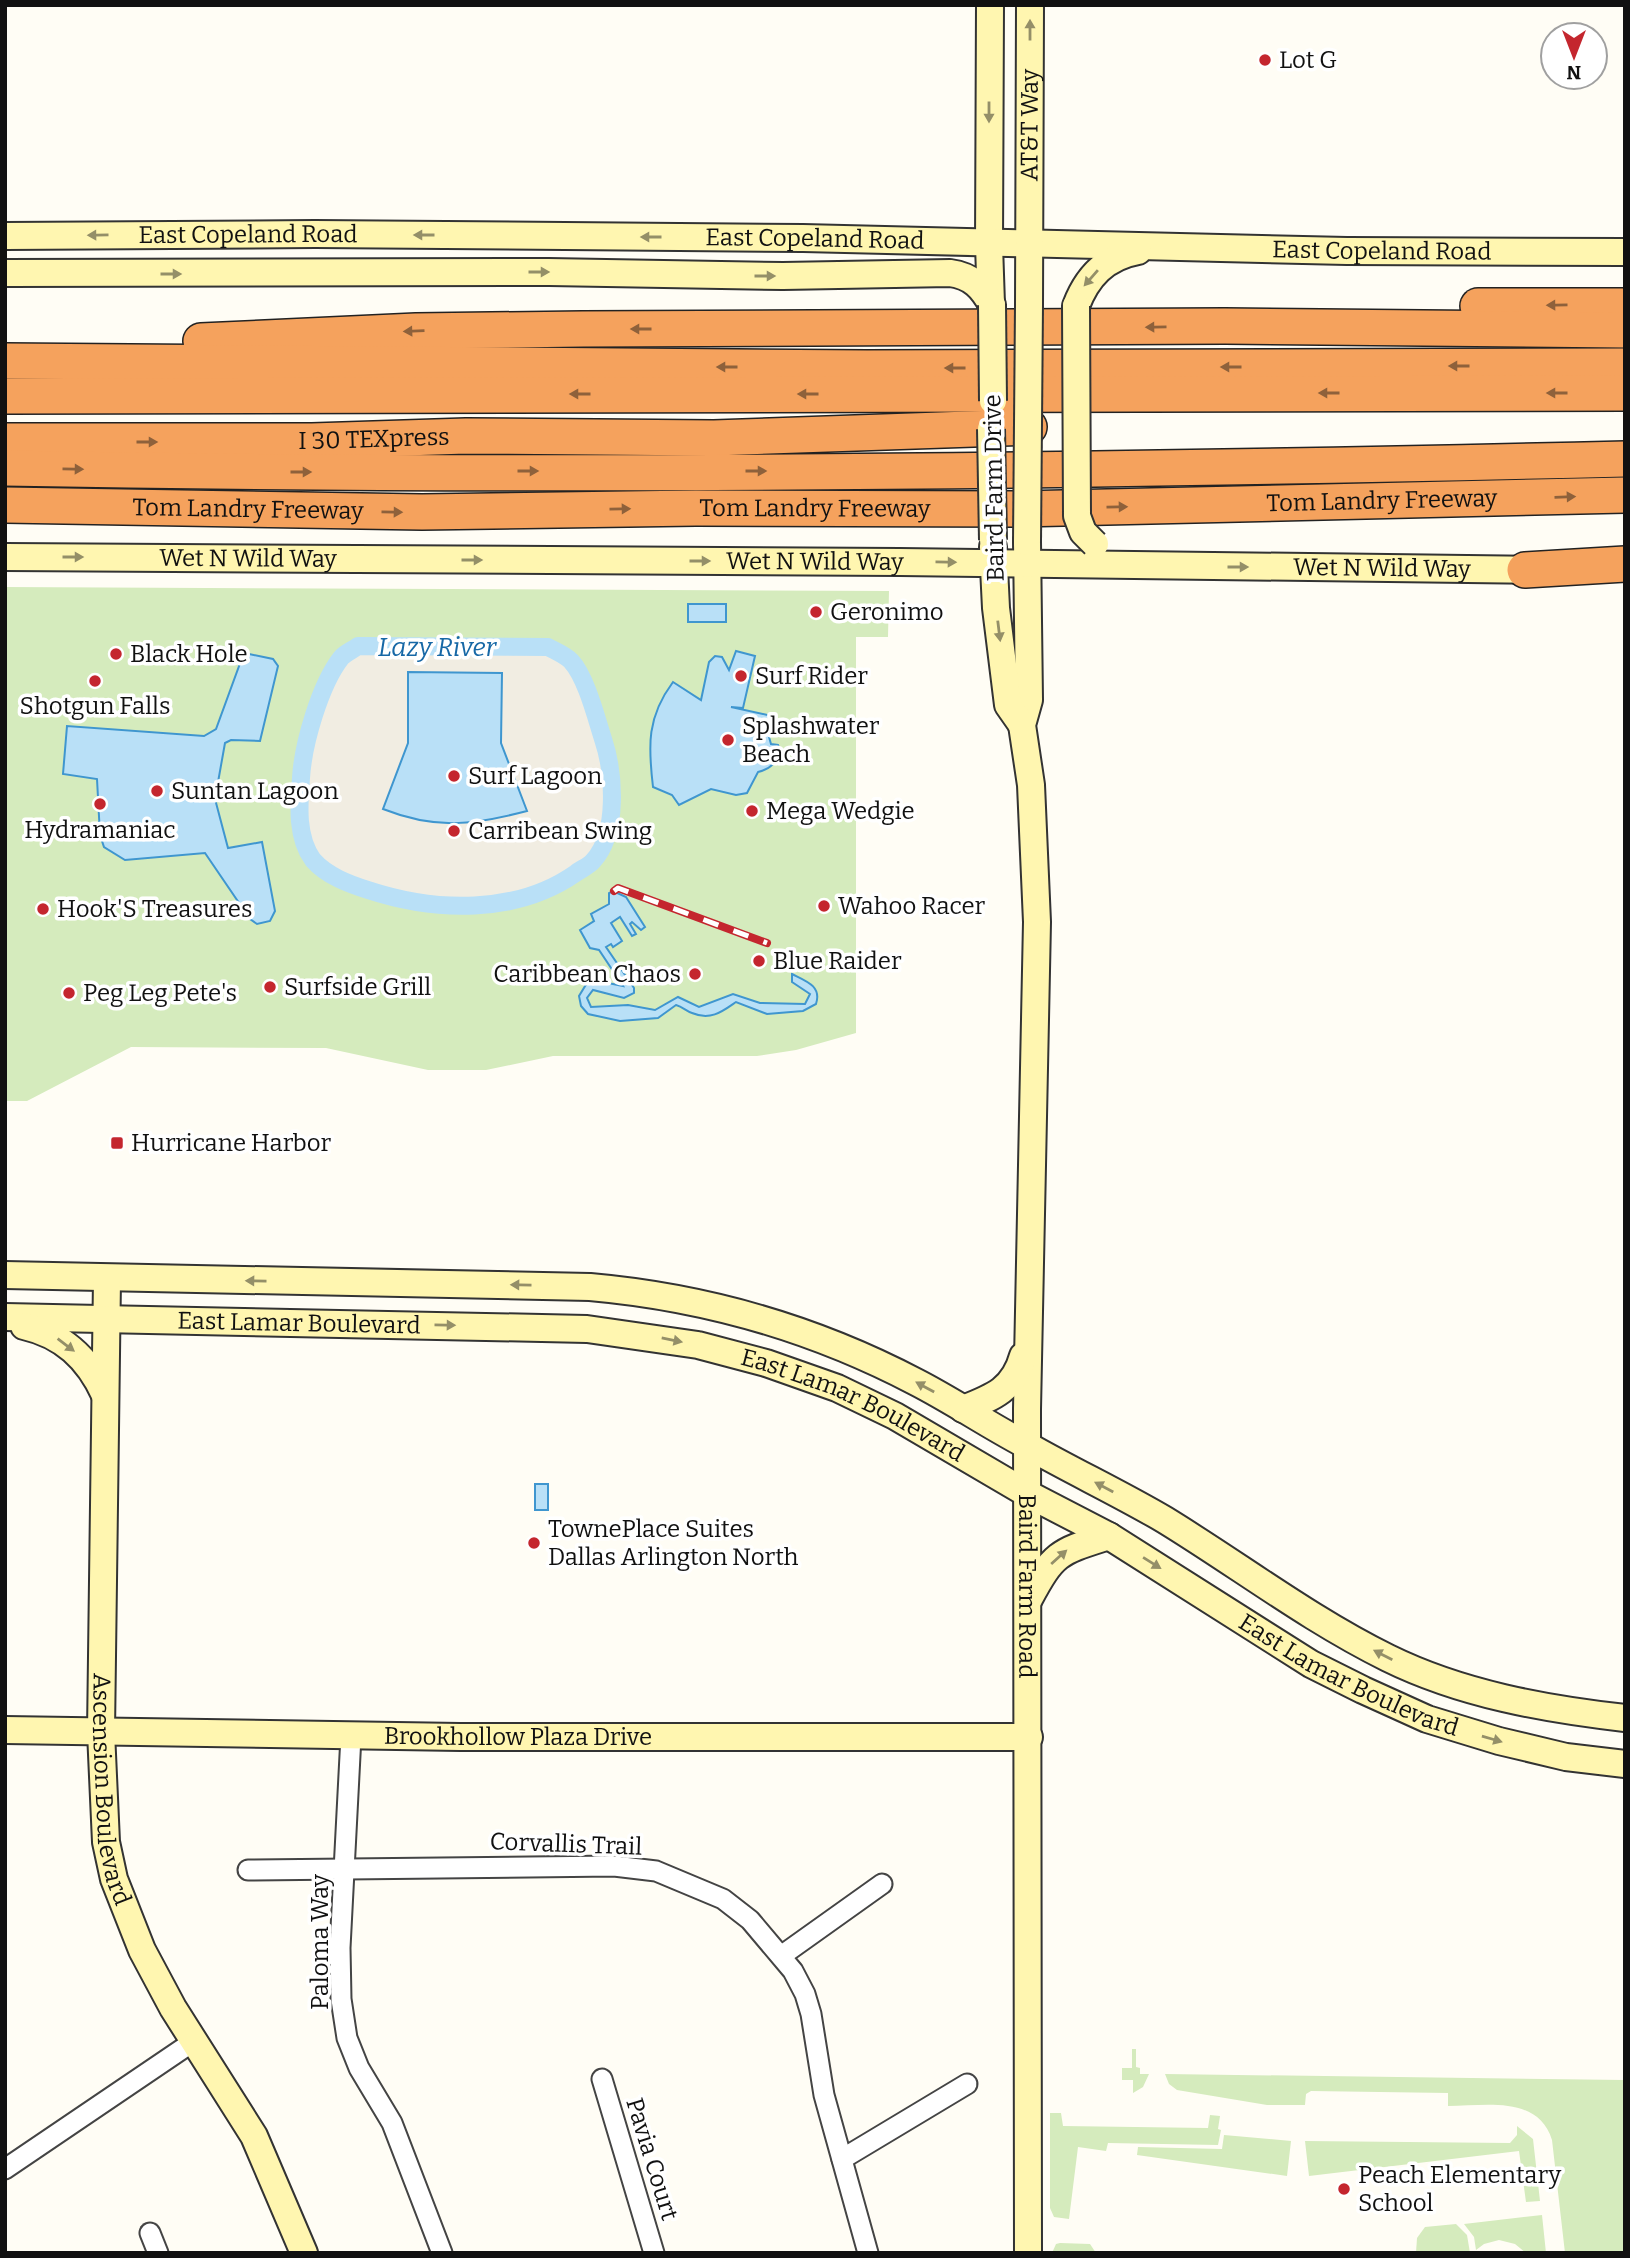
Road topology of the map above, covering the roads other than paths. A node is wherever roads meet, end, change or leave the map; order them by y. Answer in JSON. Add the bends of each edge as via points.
{"nodes":[{"id":1,"x":990,"y":5,"type":"edge"},
{"id":2,"x":1030,"y":5,"type":"edge"},
{"id":3,"x":5,"y":236,"type":"edge"},
{"id":4,"x":697,"y":237,"type":"junction"},
{"id":5,"x":989,"y":244,"type":"junction"},
{"id":6,"x":1029,"y":245,"type":"junction"},
{"id":7,"x":1163,"y":246,"type":"junction"},
{"id":8,"x":1625,"y":251,"type":"edge"},
{"id":9,"x":5,"y":273,"type":"edge"},
{"id":10,"x":697,"y":274,"type":"junction"},
{"id":11,"x":992,"y":305,"type":"junction"},
{"id":12,"x":1625,"y":306,"type":"edge"},
{"id":13,"x":1225,"y":326,"type":"junction"},
{"id":14,"x":1625,"y":330,"type":"edge"},
{"id":15,"x":5,"y":361,"type":"edge"},
{"id":16,"x":49,"y":361,"type":"junction"},
{"id":17,"x":1625,"y":366,"type":"edge"},
{"id":18,"x":1625,"y":393,"type":"edge"},
{"id":19,"x":1028,"y":413,"type":"junction"},
{"id":20,"x":9,"y":415,"type":"edge"},
{"id":21,"x":992,"y":415,"type":"junction"},
{"id":22,"x":1625,"y":460,"type":"edge"},
{"id":23,"x":5,"y":468,"type":"edge"},
{"id":24,"x":1625,"y":495,"type":"edge"},
{"id":25,"x":5,"y":505,"type":"edge"},
{"id":26,"x":993,"y":552,"type":"junction"},
{"id":27,"x":1028,"y":553,"type":"junction"},
{"id":28,"x":5,"y":557,"type":"edge"},
{"id":29,"x":1625,"y":564,"type":"edge"},
{"id":30,"x":1170,"y":566,"type":"junction"},
{"id":31,"x":1525,"y":570,"type":"junction"},
{"id":32,"x":1625,"y":571,"type":"edge"},
{"id":33,"x":1022,"y":725,"type":"junction"},
{"id":34,"x":1037,"y":922,"type":"joint"},
{"id":35,"x":5,"y":1275,"type":"edge"},
{"id":36,"x":107,"y":1279,"type":"junction"},
{"id":37,"x":590,"y":1287,"type":"junction"},
{"id":38,"x":5,"y":1319,"type":"edge"},
{"id":39,"x":108,"y":1320,"type":"junction"},
{"id":40,"x":587,"y":1328,"type":"junction"},
{"id":41,"x":1028,"y":1341,"type":"junction"},
{"id":42,"x":106,"y":1396,"type":"junction"},
{"id":43,"x":963,"y":1409,"type":"junction"},
{"id":44,"x":1027,"y":1446,"type":"junction"},
{"id":45,"x":1028,"y":1494,"type":"junction"},
{"id":46,"x":1109,"y":1536,"type":"junction"},
{"id":47,"x":1028,"y":1601,"type":"junction"},
{"id":48,"x":1446,"y":1682,"type":"junction"},
{"id":49,"x":1625,"y":1718,"type":"edge"},
{"id":50,"x":1427,"y":1719,"type":"junction"},
{"id":51,"x":5,"y":1730,"type":"edge"},
{"id":52,"x":101,"y":1732,"type":"junction"},
{"id":53,"x":351,"y":1736,"type":"junction"},
{"id":54,"x":1029,"y":1737,"type":"junction"},
{"id":55,"x":1625,"y":1764,"type":"edge"},
{"id":56,"x":344,"y":1868,"type":"junction"},
{"id":57,"x":248,"y":1870,"type":"dead end"},
{"id":58,"x":882,"y":1884,"type":"dead end"},
{"id":59,"x":781,"y":1956,"type":"junction"},
{"id":60,"x":194,"y":2041,"type":"junction"},
{"id":61,"x":602,"y":2079,"type":"dead end"},
{"id":62,"x":967,"y":2084,"type":"dead end"},
{"id":63,"x":842,"y":2159,"type":"junction"},
{"id":64,"x":5,"y":2169,"type":"edge"},
{"id":65,"x":150,"y":2233,"type":"dead end"},
{"id":66,"x":158,"y":2253,"type":"edge"},
{"id":67,"x":304,"y":2253,"type":"edge"},
{"id":68,"x":442,"y":2253,"type":"edge"},
{"id":69,"x":654,"y":2253,"type":"edge"},
{"id":70,"x":868,"y":2253,"type":"edge"},
{"id":71,"x":1028,"y":2253,"type":"edge"}],
"edges":[{"from":1,"to":5,"type":"main road","name":"AT&T Way","one_way":true},
{"from":6,"to":2,"type":"main road","name":"AT&T Way","one_way":true},
{"from":4,"to":3,"type":"main road","name":"East Copeland Road","one_way":true},
{"from":4,"to":5,"type":"main road","name":"East Copeland Road"},
{"from":4,"to":10,"type":"main road"},
{"from":5,"to":6,"type":"main road","name":"East Copeland Road"},
{"from":5,"to":11,"type":"main road","name":"Baird Farm Drive"},
{"from":6,"to":7,"type":"main road","name":"East Copeland Road"},
{"from":6,"to":19,"type":"main road","name":"Baird Farm Drive","bridge":true},
{"from":7,"to":8,"type":"main road","name":"East Copeland Road"},
{"from":7,"to":30,"type":"main road","one_way":true,"bridge":true,"via":[[1125,253],[1105,264],[1085,283],[1076,306],[1077,516],[1083,532],[1095,544],[1120,555]]},
{"from":9,"to":10,"type":"main road","name":"East Copeland Road","one_way":true},
{"from":10,"to":11,"type":"main road","name":"East Copeland Road","one_way":true,"via":[[950,273],[982,287]]},
{"from":11,"to":21,"type":"main road","name":"Baird Farm Drive","bridge":true},
{"from":12,"to":13,"type":"highway","one_way":true,"via":[[1455,306]]},
{"from":13,"to":14,"type":"highway"},
{"from":13,"to":16,"type":"highway","one_way":true,"via":[[416,331],[119,344]]},
{"from":15,"to":16,"type":"highway"},
{"from":17,"to":16,"type":"highway","one_way":true,"via":[[854,368]]},
{"from":18,"to":20,"type":"highway","one_way":true},
{"from":19,"to":21,"type":"highway"},
{"from":19,"to":27,"type":"main road","name":"Baird Farm Drive","bridge":true},
{"from":20,"to":21,"type":"highway","via":[[416,419],[745,429],[810,418]]},
{"from":21,"to":26,"type":"main road","name":"Baird Farm Drive","bridge":true},
{"from":23,"to":22,"type":"highway","one_way":true,"via":[[1122,471]]},
{"from":25,"to":24,"type":"highway","name":"Tom Landry Freeway","one_way":true,"via":[[409,512],[1019,509]]},
{"from":26,"to":27,"type":"main road","name":"Wet N Wild Way"},
{"from":28,"to":26,"type":"main road","name":"Wet N Wild Way","one_way":true},
{"from":26,"to":33,"type":"main road","name":"Baird Farm Drive","one_way":true,"via":[[1008,705]]},
{"from":27,"to":30,"type":"main road","name":"Wet N Wild Way"},
{"from":27,"to":33,"type":"main road","name":"Baird Farm Drive","via":[[1029,700]]},
{"from":29,"to":31,"type":"highway"},
{"from":30,"to":31,"type":"main road","name":"Wet N Wild Way","one_way":true},
{"from":31,"to":32,"type":"main road","name":"Wet N Wild Way"},
{"from":33,"to":34,"type":"main road","name":"Baird Farm Drive","via":[[1031,785]]},
{"from":34,"to":41,"type":"main road","name":"Baird Farm Road"},
{"from":35,"to":36,"type":"main road","name":"East Lamar Boulevard"},
{"from":37,"to":36,"type":"main road","name":"East Lamar Boulevard","one_way":true},
{"from":36,"to":39,"type":"main road","name":"Ascension Boulevard"},
{"from":37,"to":40,"type":"main road"},
{"from":43,"to":37,"type":"main road","name":"East Lamar Boulevard","one_way":true,"via":[[890,1370],[769,1322],[667,1297]]},
{"from":38,"to":39,"type":"main road","name":"East Lamar Boulevard"},
{"from":38,"to":42,"type":"main road","one_way":true,"via":[[49,1332],[72,1348],[95,1373]]},
{"from":39,"to":40,"type":"main road","name":"East Lamar Boulevard","one_way":true},
{"from":39,"to":42,"type":"main road","name":"Ascension Boulevard"},
{"from":40,"to":45,"type":"main road","name":"East Lamar Boulevard","one_way":true,"via":[[698,1345],[825,1383],[895,1416]]},
{"from":41,"to":43,"type":"main road","via":[[1011,1384],[996,1397]]},
{"from":41,"to":44,"type":"main road","name":"Baird Farm Road"},
{"from":42,"to":52,"type":"main road","name":"Ascension Boulevard"},
{"from":43,"to":44,"type":"main road","name":"East Lamar Boulevard"},
{"from":44,"to":45,"type":"main road","name":"Baird Farm Road"},
{"from":48,"to":44,"type":"main road","name":"East Lamar Boulevard","one_way":true,"via":[[1390,1658],[1302,1610],[1164,1520]]},
{"from":45,"to":46,"type":"main road","name":"East Lamar Boulevard"},
{"from":45,"to":47,"type":"main road","name":"Baird Farm Road"},
{"from":47,"to":46,"type":"main road","one_way":true,"via":[[1063,1550]]},
{"from":46,"to":50,"type":"main road","name":"East Lamar Boulevard","one_way":true,"via":[[1311,1664]]},
{"from":47,"to":54,"type":"main road","name":"Baird Farm Road"},
{"from":48,"to":49,"type":"main road","name":"East Lamar Boulevard","via":[[1568,1712]]},
{"from":48,"to":50,"type":"main road"},
{"from":50,"to":55,"type":"main road","name":"East Lamar Boulevard","one_way":true,"via":[[1499,1741]]},
{"from":51,"to":52,"type":"main road","name":"Brookhollow Plaza Drive"},
{"from":52,"to":53,"type":"main road","name":"Brookhollow Plaza Drive"},
{"from":52,"to":60,"type":"main road","name":"Ascension Boulevard","via":[[106,1842],[114,1879],[142,1950]]},
{"from":53,"to":54,"type":"main road","name":"Brookhollow Plaza Drive"},
{"from":53,"to":56,"type":"street","name":"Paloma Way"},
{"from":54,"to":71,"type":"main road","name":"Baird Farm Road"},
{"from":56,"to":57,"type":"street","name":"Corvallis Trail"},
{"from":56,"to":59,"type":"street","name":"Corvallis Trail","via":[[614,1866],[656,1871],[723,1899],[750,1920]]},
{"from":56,"to":68,"type":"street","name":"Paloma Way","via":[[341,1999],[347,2038],[392,2123]]},
{"from":58,"to":59,"type":"street"},
{"from":59,"to":63,"type":"street","name":"Corvallis Trail","via":[[806,1994],[824,2095]]},
{"from":60,"to":64,"type":"street"},
{"from":60,"to":67,"type":"main road","name":"Ascension Boulevard","via":[[254,2136]]},
{"from":61,"to":69,"type":"street","name":"Pavia Court"},
{"from":62,"to":63,"type":"street"},
{"from":63,"to":70,"type":"street","name":"Corvallis Trail"},
{"from":65,"to":66,"type":"street"}]}
